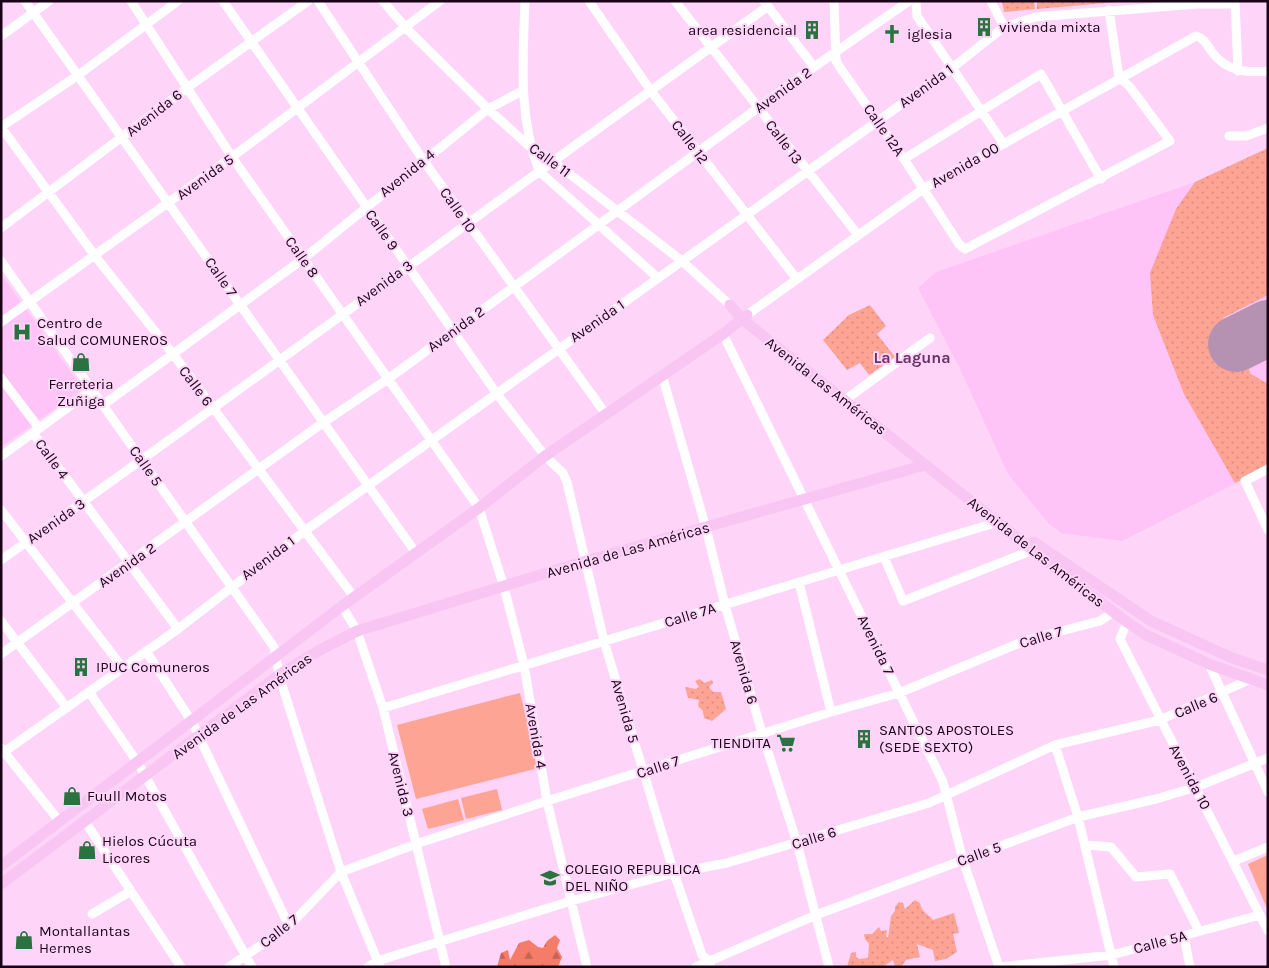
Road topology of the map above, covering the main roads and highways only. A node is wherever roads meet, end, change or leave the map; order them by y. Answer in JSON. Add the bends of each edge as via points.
{"nodes":[{"id":1,"x":730,"y":305,"type":"road end"},
{"id":2,"x":744,"y":317,"type":"junction"},
{"id":3,"x":925,"y":464,"type":"junction"},
{"id":4,"x":1268,"y":670,"type":"edge"},
{"id":5,"x":1266,"y":688,"type":"edge"},
{"id":6,"x":1,"y":866,"type":"edge"},
{"id":7,"x":1,"y":884,"type":"edge"}],
"edges":[{"from":1,"to":2,"type":"main road","name":"Avenida de Las Américas"},
{"from":2,"to":3,"type":"main road","name":"Avenida Las Américas"},
{"from":2,"to":4,"type":"main road","name":"Avenida de Las Américas","via":[[1038,546],[1151,621],[1232,658]]},
{"from":2,"to":6,"type":"main road","name":"Avenida de Las Américas","via":[[544,456]]},
{"from":3,"to":5,"type":"main road","name":"Avenida de Las Américas","via":[[1146,635]]},
{"from":3,"to":7,"type":"main road","name":"Avenida de Las Américas","via":[[586,561],[357,632],[279,675]]}]}
